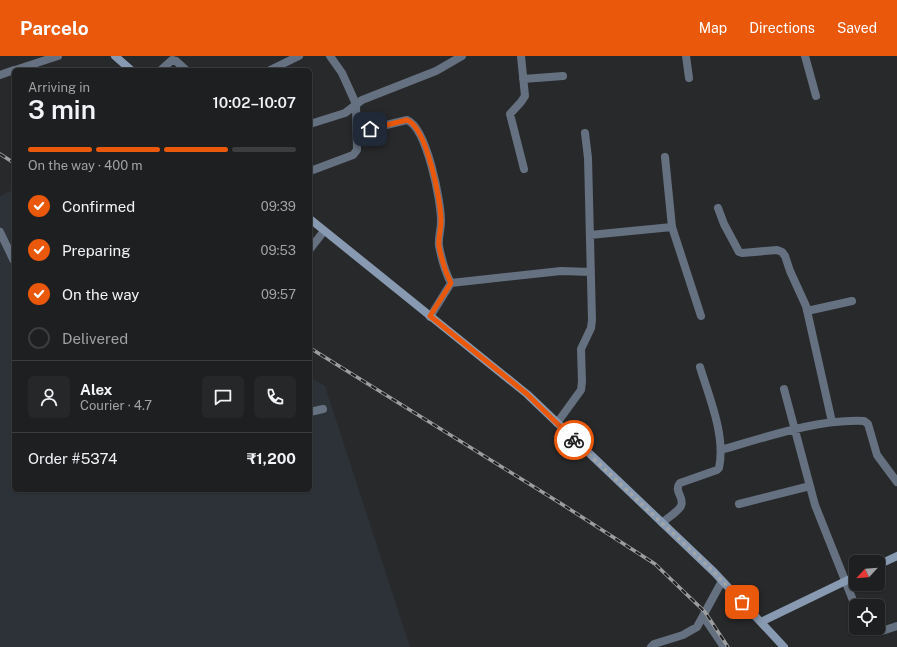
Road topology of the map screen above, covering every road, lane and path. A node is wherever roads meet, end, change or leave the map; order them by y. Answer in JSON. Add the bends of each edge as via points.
{"nodes":[{"id":1,"x":58,"y":56,"type":"edge"},
{"id":2,"x":115,"y":56,"type":"edge"},
{"id":3,"x":299,"y":56,"type":"edge"},
{"id":4,"x":330,"y":56,"type":"edge"},
{"id":5,"x":462,"y":56,"type":"edge"},
{"id":6,"x":521,"y":56,"type":"edge"},
{"id":7,"x":686,"y":56,"type":"edge"},
{"id":8,"x":805,"y":56,"type":"edge"},
{"id":9,"x":171,"y":58,"type":"edge"},
{"id":10,"x":28,"y":68,"type":"edge"},
{"id":11,"x":129,"y":68,"type":"edge"},
{"id":12,"x":163,"y":68,"type":"edge"},
{"id":13,"x":184,"y":68,"type":"edge"},
{"id":14,"x":274,"y":68,"type":"edge"},
{"id":15,"x":12,"y":71,"type":"edge"},
{"id":16,"x":0,"y":75,"type":"edge"},
{"id":17,"x":563,"y":76,"type":"dead end"},
{"id":18,"x":689,"y":78,"type":"dead end"},
{"id":19,"x":524,"y":79,"type":"junction"},
{"id":20,"x":816,"y":96,"type":"dead end"},
{"id":21,"x":356,"y":104,"type":"junction"},
{"id":22,"x":312,"y":123,"type":"edge"},
{"id":23,"x":357,"y":132,"type":"junction"},
{"id":24,"x":585,"y":133,"type":"dead end"},
{"id":25,"x":664,"y":157,"type":"dead end"},
{"id":26,"x":524,"y":169,"type":"dead end"},
{"id":27,"x":313,"y":170,"type":"dead end"},
{"id":28,"x":718,"y":208,"type":"dead end"},
{"id":29,"x":312,"y":221,"type":"edge"},
{"id":30,"x":672,"y":227,"type":"junction"},
{"id":31,"x":324,"y":231,"type":"junction"},
{"id":32,"x":0,"y":232,"type":"edge"},
{"id":33,"x":590,"y":235,"type":"junction"},
{"id":34,"x":312,"y":246,"type":"edge"},
{"id":35,"x":12,"y":257,"type":"edge"},
{"id":36,"x":591,"y":272,"type":"junction"},
{"id":37,"x":451,"y":283,"type":"junction"},
{"id":38,"x":852,"y":301,"type":"dead end"},
{"id":39,"x":807,"y":311,"type":"junction"},
{"id":40,"x":430,"y":316,"type":"junction"},
{"id":41,"x":701,"y":316,"type":"dead end"},
{"id":42,"x":700,"y":367,"type":"dead end"},
{"id":43,"x":784,"y":389,"type":"dead end"},
{"id":44,"x":322,"y":409,"type":"dead end"},
{"id":45,"x":312,"y":412,"type":"edge"},
{"id":46,"x":832,"y":422,"type":"junction"},
{"id":47,"x":557,"y":423,"type":"junction"},
{"id":48,"x":795,"y":430,"type":"junction"},
{"id":49,"x":720,"y":450,"type":"junction"},
{"id":50,"x":897,"y":482,"type":"edge"},
{"id":51,"x":810,"y":486,"type":"junction"},
{"id":52,"x":739,"y":504,"type":"dead end"},
{"id":53,"x":662,"y":523,"type":"junction"},
{"id":54,"x":897,"y":556,"type":"edge"},
{"id":55,"x":885,"y":562,"type":"edge"},
{"id":56,"x":849,"y":579,"type":"edge"},
{"id":57,"x":722,"y":581,"type":"junction"},
{"id":58,"x":845,"y":581,"type":"junction"},
{"id":59,"x":852,"y":599,"type":"edge"},
{"id":60,"x":703,"y":616,"type":"junction"},
{"id":61,"x":761,"y":622,"type":"junction"},
{"id":62,"x":897,"y":626,"type":"edge"},
{"id":63,"x":885,"y":630,"type":"edge"},
{"id":64,"x":651,"y":647,"type":"edge"},
{"id":65,"x":724,"y":647,"type":"edge"},
{"id":66,"x":784,"y":647,"type":"edge"}],
"edges":[{"from":1,"to":10,"type":"street"},
{"from":2,"to":11,"type":"main road"},
{"from":3,"to":14,"type":"street"},
{"from":4,"to":21,"type":"street","via":[[342,72]]},
{"from":5,"to":21,"type":"street","via":[[436,71]]},
{"from":6,"to":19,"type":"street"},
{"from":7,"to":18,"type":"street"},
{"from":8,"to":20,"type":"street"},
{"from":9,"to":12,"type":"street"},
{"from":9,"to":13,"type":"street"},
{"from":15,"to":16,"type":"street"},
{"from":17,"to":19,"type":"street"},
{"from":19,"to":26,"type":"street","via":[[524,99],[510,114]]},
{"from":21,"to":22,"type":"street","via":[[345,113]]},
{"from":21,"to":23,"type":"street"},
{"from":23,"to":27,"type":"street","via":[[357,150],[353,155]]},
{"from":23,"to":37,"type":"street","via":[[407,120],[414,126],[425,145],[431,165],[440,207],[440,247]]},
{"from":24,"to":33,"type":"street"},
{"from":25,"to":30,"type":"street"},
{"from":28,"to":39,"type":"street","via":[[739,252],[782,252]]},
{"from":29,"to":31,"type":"main road"},
{"from":30,"to":33,"type":"street"},
{"from":30,"to":41,"type":"street"},
{"from":31,"to":34,"type":"street"},
{"from":31,"to":40,"type":"main road"},
{"from":32,"to":35,"type":"street"},
{"from":33,"to":36,"type":"street"},
{"from":36,"to":37,"type":"street","via":[[561,271]]},
{"from":36,"to":47,"type":"street","via":[[592,320],[581,348],[581,390]]},
{"from":37,"to":40,"type":"street"},
{"from":38,"to":39,"type":"street"},
{"from":39,"to":46,"type":"street"},
{"from":40,"to":47,"type":"main road","via":[[527,394]]},
{"from":42,"to":49,"type":"street","via":[[717,422]]},
{"from":43,"to":48,"type":"street"},
{"from":44,"to":45,"type":"street"},
{"from":46,"to":48,"type":"street"},
{"from":46,"to":50,"type":"street","via":[[867,422],[877,455]]},
{"from":47,"to":53,"type":"main road"},
{"from":48,"to":49,"type":"street"},
{"from":48,"to":51,"type":"street"},
{"from":49,"to":53,"type":"street","via":[[720,468],[677,486],[682,505]]},
{"from":51,"to":52,"type":"street"},
{"from":51,"to":58,"type":"street","via":[[814,505]]},
{"from":53,"to":57,"type":"main road"},
{"from":54,"to":55,"type":"main road"},
{"from":56,"to":58,"type":"main road"},
{"from":57,"to":60,"type":"street"},
{"from":57,"to":61,"type":"main road"},
{"from":58,"to":59,"type":"street"},
{"from":58,"to":61,"type":"main road"},
{"from":60,"to":64,"type":"street","via":[[693,630]]},
{"from":60,"to":65,"type":"street"},
{"from":61,"to":66,"type":"main road"},
{"from":62,"to":63,"type":"street"}]}
